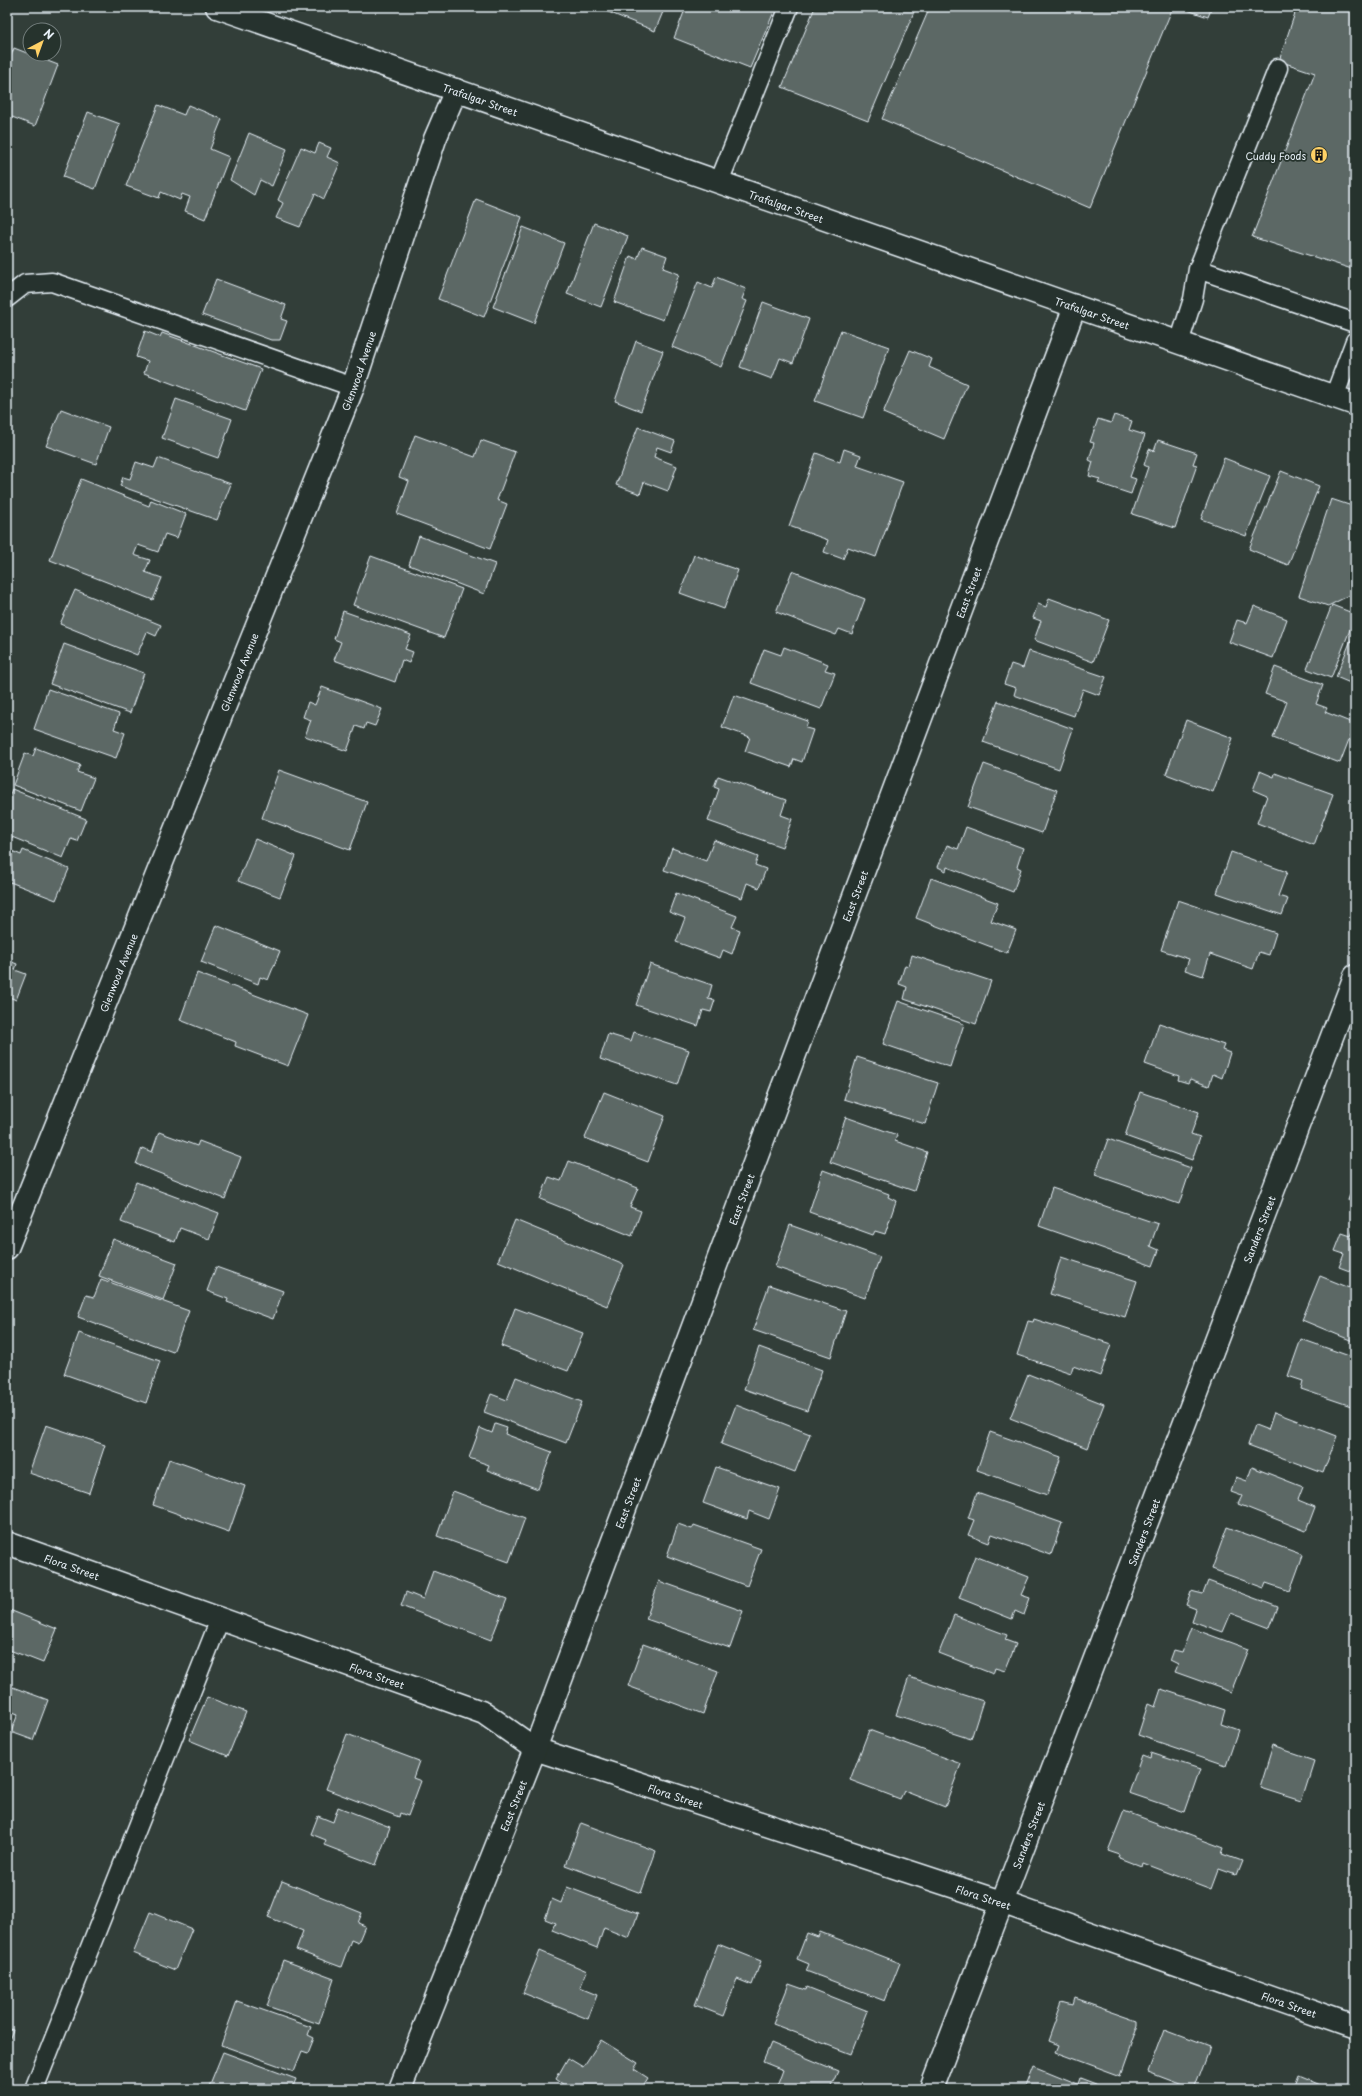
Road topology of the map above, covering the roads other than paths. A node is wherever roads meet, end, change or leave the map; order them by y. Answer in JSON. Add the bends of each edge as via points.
{"nodes":[{"id":1,"x":217,"y":7,"type":"edge"},
{"id":2,"x":789,"y":7,"type":"edge"},
{"id":3,"x":1278,"y":68,"type":"dead end"},
{"id":4,"x":456,"y":90,"type":"junction"},
{"id":5,"x":719,"y":182,"type":"junction"},
{"id":6,"x":1198,"y":269,"type":"junction"},
{"id":7,"x":7,"y":298,"type":"edge"},
{"id":8,"x":1075,"y":306,"type":"junction"},
{"id":9,"x":1355,"y":323,"type":"edge"},
{"id":10,"x":1355,"y":341,"type":"edge"},
{"id":11,"x":1179,"y":343,"type":"junction"},
{"id":12,"x":353,"y":387,"type":"junction"},
{"id":13,"x":1334,"y":397,"type":"junction"},
{"id":14,"x":1355,"y":404,"type":"edge"},
{"id":15,"x":1355,"y":976,"type":"edge"},
{"id":16,"x":7,"y":1248,"type":"edge"},
{"id":17,"x":7,"y":1543,"type":"edge"},
{"id":18,"x":220,"y":1619,"type":"junction"},
{"id":19,"x":535,"y":1750,"type":"junction"},
{"id":20,"x":1002,"y":1902,"type":"junction"},
{"id":21,"x":1355,"y":2027,"type":"edge"},
{"id":22,"x":34,"y":2089,"type":"edge"},
{"id":23,"x":400,"y":2089,"type":"edge"},
{"id":24,"x":931,"y":2089,"type":"edge"}],
"edges":[{"from":1,"to":4,"type":"street","name":"Trafalgar Street"},
{"from":2,"to":5,"type":"lane"},
{"from":3,"to":6,"type":"lane"},
{"from":4,"to":5,"type":"street","name":"Trafalgar Street"},
{"from":4,"to":12,"type":"street","name":"Glenwood Avenue","via":[[435,139]]},
{"from":5,"to":8,"type":"street","name":"Trafalgar Street"},
{"from":6,"to":9,"type":"lane"},
{"from":6,"to":11,"type":"lane","via":[[1193,299]]},
{"from":7,"to":12,"type":"lane","via":[[24,284],[52,282]]},
{"from":8,"to":11,"type":"street","name":"Trafalgar Street"},
{"from":8,"to":19,"type":"street","name":"East Street"},
{"from":10,"to":13,"type":"lane"},
{"from":11,"to":13,"type":"street","name":"Trafalgar Street"},
{"from":12,"to":16,"type":"street","name":"Glenwood Avenue"},
{"from":13,"to":14,"type":"street","name":"Trafalgar Street"},
{"from":15,"to":20,"type":"street","name":"Sanders Street"},
{"from":17,"to":18,"type":"street","name":"Flora Street"},
{"from":18,"to":19,"type":"street","name":"Flora Street","via":[[484,1713]]},
{"from":18,"to":22,"type":"lane"},
{"from":19,"to":20,"type":"street","name":"Flora Street"},
{"from":19,"to":23,"type":"street","name":"East Street"},
{"from":20,"to":21,"type":"street","name":"Flora Street"},
{"from":20,"to":24,"type":"street","name":"Sanders Street"}]}
